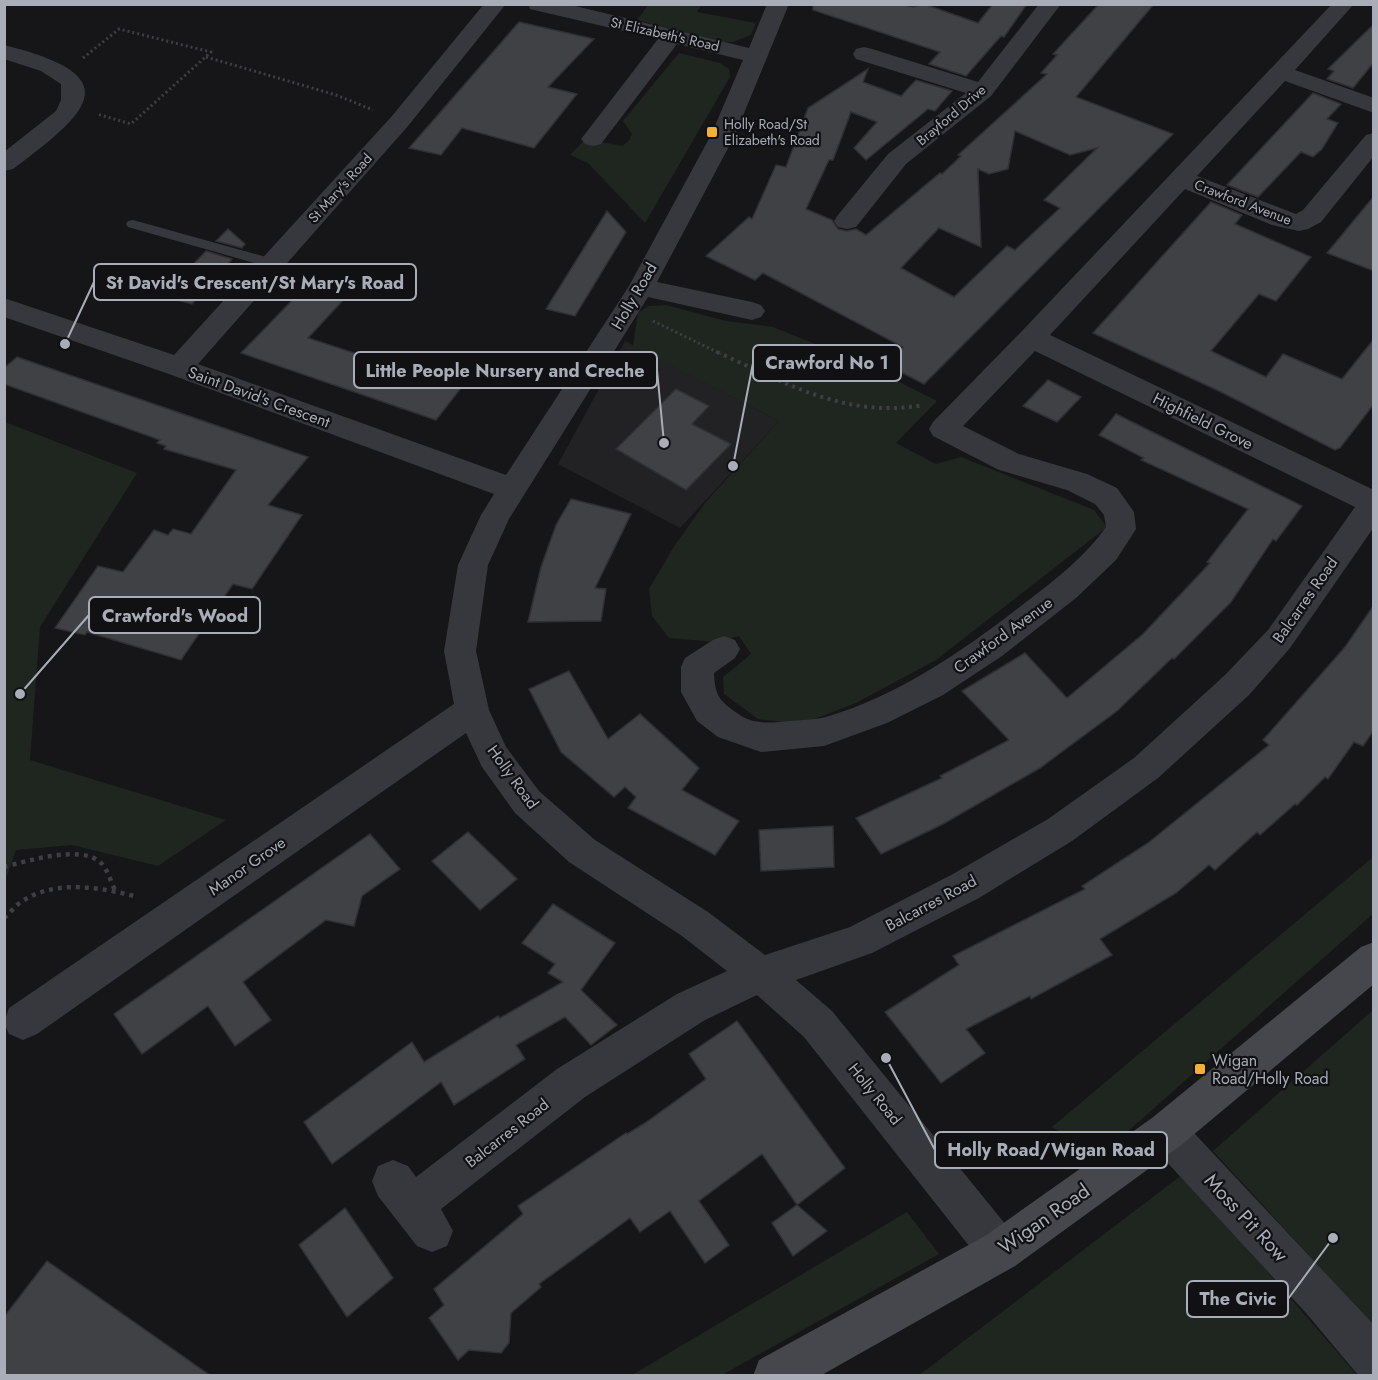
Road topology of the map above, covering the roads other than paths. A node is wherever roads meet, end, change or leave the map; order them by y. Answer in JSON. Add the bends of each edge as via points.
{"nodes":[{"id":1,"x":496,"y":4,"type":"edge"},
{"id":2,"x":538,"y":4,"type":"edge"},
{"id":3,"x":778,"y":4,"type":"edge"},
{"id":4,"x":1051,"y":4,"type":"edge"},
{"id":5,"x":1344,"y":4,"type":"edge"},
{"id":6,"x":671,"y":36,"type":"junction"},
{"id":7,"x":4,"y":52,"type":"edge"},
{"id":8,"x":864,"y":54,"type":"dead end"},
{"id":9,"x":756,"y":56,"type":"junction"},
{"id":10,"x":1281,"y":72,"type":"junction"},
{"id":11,"x":984,"y":91,"type":"junction"},
{"id":12,"x":1374,"y":106,"type":"edge"},
{"id":13,"x":593,"y":139,"type":"dead end"},
{"id":14,"x":1374,"y":140,"type":"edge"},
{"id":15,"x":4,"y":164,"type":"edge"},
{"id":16,"x":1183,"y":178,"type":"junction"},
{"id":17,"x":847,"y":221,"type":"dead end"},
{"id":18,"x":133,"y":224,"type":"dead end"},
{"id":19,"x":272,"y":263,"type":"junction"},
{"id":20,"x":635,"y":298,"type":"junction"},
{"id":21,"x":4,"y":307,"type":"edge"},
{"id":22,"x":753,"y":310,"type":"dead end"},
{"id":23,"x":1032,"y":338,"type":"junction"},
{"id":24,"x":179,"y":368,"type":"junction"},
{"id":25,"x":512,"y":489,"type":"junction"},
{"id":26,"x":1373,"y":503,"type":"edge"},
{"id":27,"x":723,"y":650,"type":"dead end"},
{"id":28,"x":472,"y":710,"type":"junction"},
{"id":29,"x":1374,"y":960,"type":"edge"},
{"id":30,"x":761,"y":974,"type":"junction"},
{"id":31,"x":23,"y":1021,"type":"dead end"},
{"id":32,"x":1166,"y":1132,"type":"junction"},
{"id":33,"x":412,"y":1206,"type":"dead end"},
{"id":34,"x":1000,"y":1251,"type":"junction"},
{"id":35,"x":1374,"y":1359,"type":"edge"},
{"id":36,"x":775,"y":1376,"type":"edge"}],
"edges":[{"from":1,"to":19,"type":"street","name":"St Mary's Road","via":[[400,121]]},
{"from":2,"to":6,"type":"street","name":"St Elizabeth's Road"},
{"from":3,"to":9,"type":"street","name":"Holly Road"},
{"from":4,"to":11,"type":"street","name":"Brayford Drive"},
{"from":5,"to":10,"type":"street","name":"Crawford Avenue"},
{"from":6,"to":9,"type":"street","name":"St Elizabeth's Road"},
{"from":6,"to":13,"type":"street"},
{"from":7,"to":15,"type":"street","via":[[43,62],[63,74],[72,82],[73,97],[69,110]]},
{"from":8,"to":11,"type":"street"},
{"from":9,"to":20,"type":"street","name":"Holly Road","via":[[723,135]]},
{"from":10,"to":12,"type":"street"},
{"from":10,"to":16,"type":"street","name":"Crawford Avenue"},
{"from":11,"to":17,"type":"street","name":"Brayford Drive","via":[[897,159]]},
{"from":14,"to":16,"type":"street","name":"Crawford Avenue","via":[[1312,216],[1299,223]]},
{"from":16,"to":23,"type":"street","name":"Crawford Avenue"},
{"from":18,"to":19,"type":"lane"},
{"from":19,"to":24,"type":"street","name":"St Mary's Road"},
{"from":20,"to":22,"type":"street"},
{"from":20,"to":25,"type":"street","name":"Holly Road"},
{"from":21,"to":24,"type":"street","name":"Saint David's Crescent"},
{"from":23,"to":26,"type":"street","name":"Highfield Grove"},
{"from":23,"to":27,"type":"street","name":"Crawford Avenue","via":[[935,437],[1077,482],[1106,496],[1119,512],[1121,530],[1105,552],[991,647],[875,713],[824,732],[761,738],[730,727],[709,711],[698,692],[688,658]]},
{"from":24,"to":25,"type":"street","name":"Saint David's Crescent"},
{"from":25,"to":28,"type":"street","name":"Holly Road","via":[[473,566],[460,651]]},
{"from":26,"to":30,"type":"street","name":"Balcarres Road","via":[[1279,639],[1237,685],[1146,768],[1060,830],[966,886],[859,941]]},
{"from":28,"to":30,"type":"street","name":"Holly Road","via":[[494,757],[527,802],[582,851],[695,924]]},
{"from":28,"to":31,"type":"street","name":"Manor Grove"},
{"from":29,"to":32,"type":"main road","name":"Wigan Road"},
{"from":30,"to":33,"type":"street","name":"Balcarres Road","via":[[691,1007],[571,1083]]},
{"from":30,"to":34,"type":"street","name":"Holly Road","via":[[818,1024]]},
{"from":32,"to":34,"type":"main road","name":"Wigan Road"},
{"from":32,"to":35,"type":"street","name":"Moss Pit Row"},
{"from":34,"to":36,"type":"main road","name":"Wigan Road"}]}
